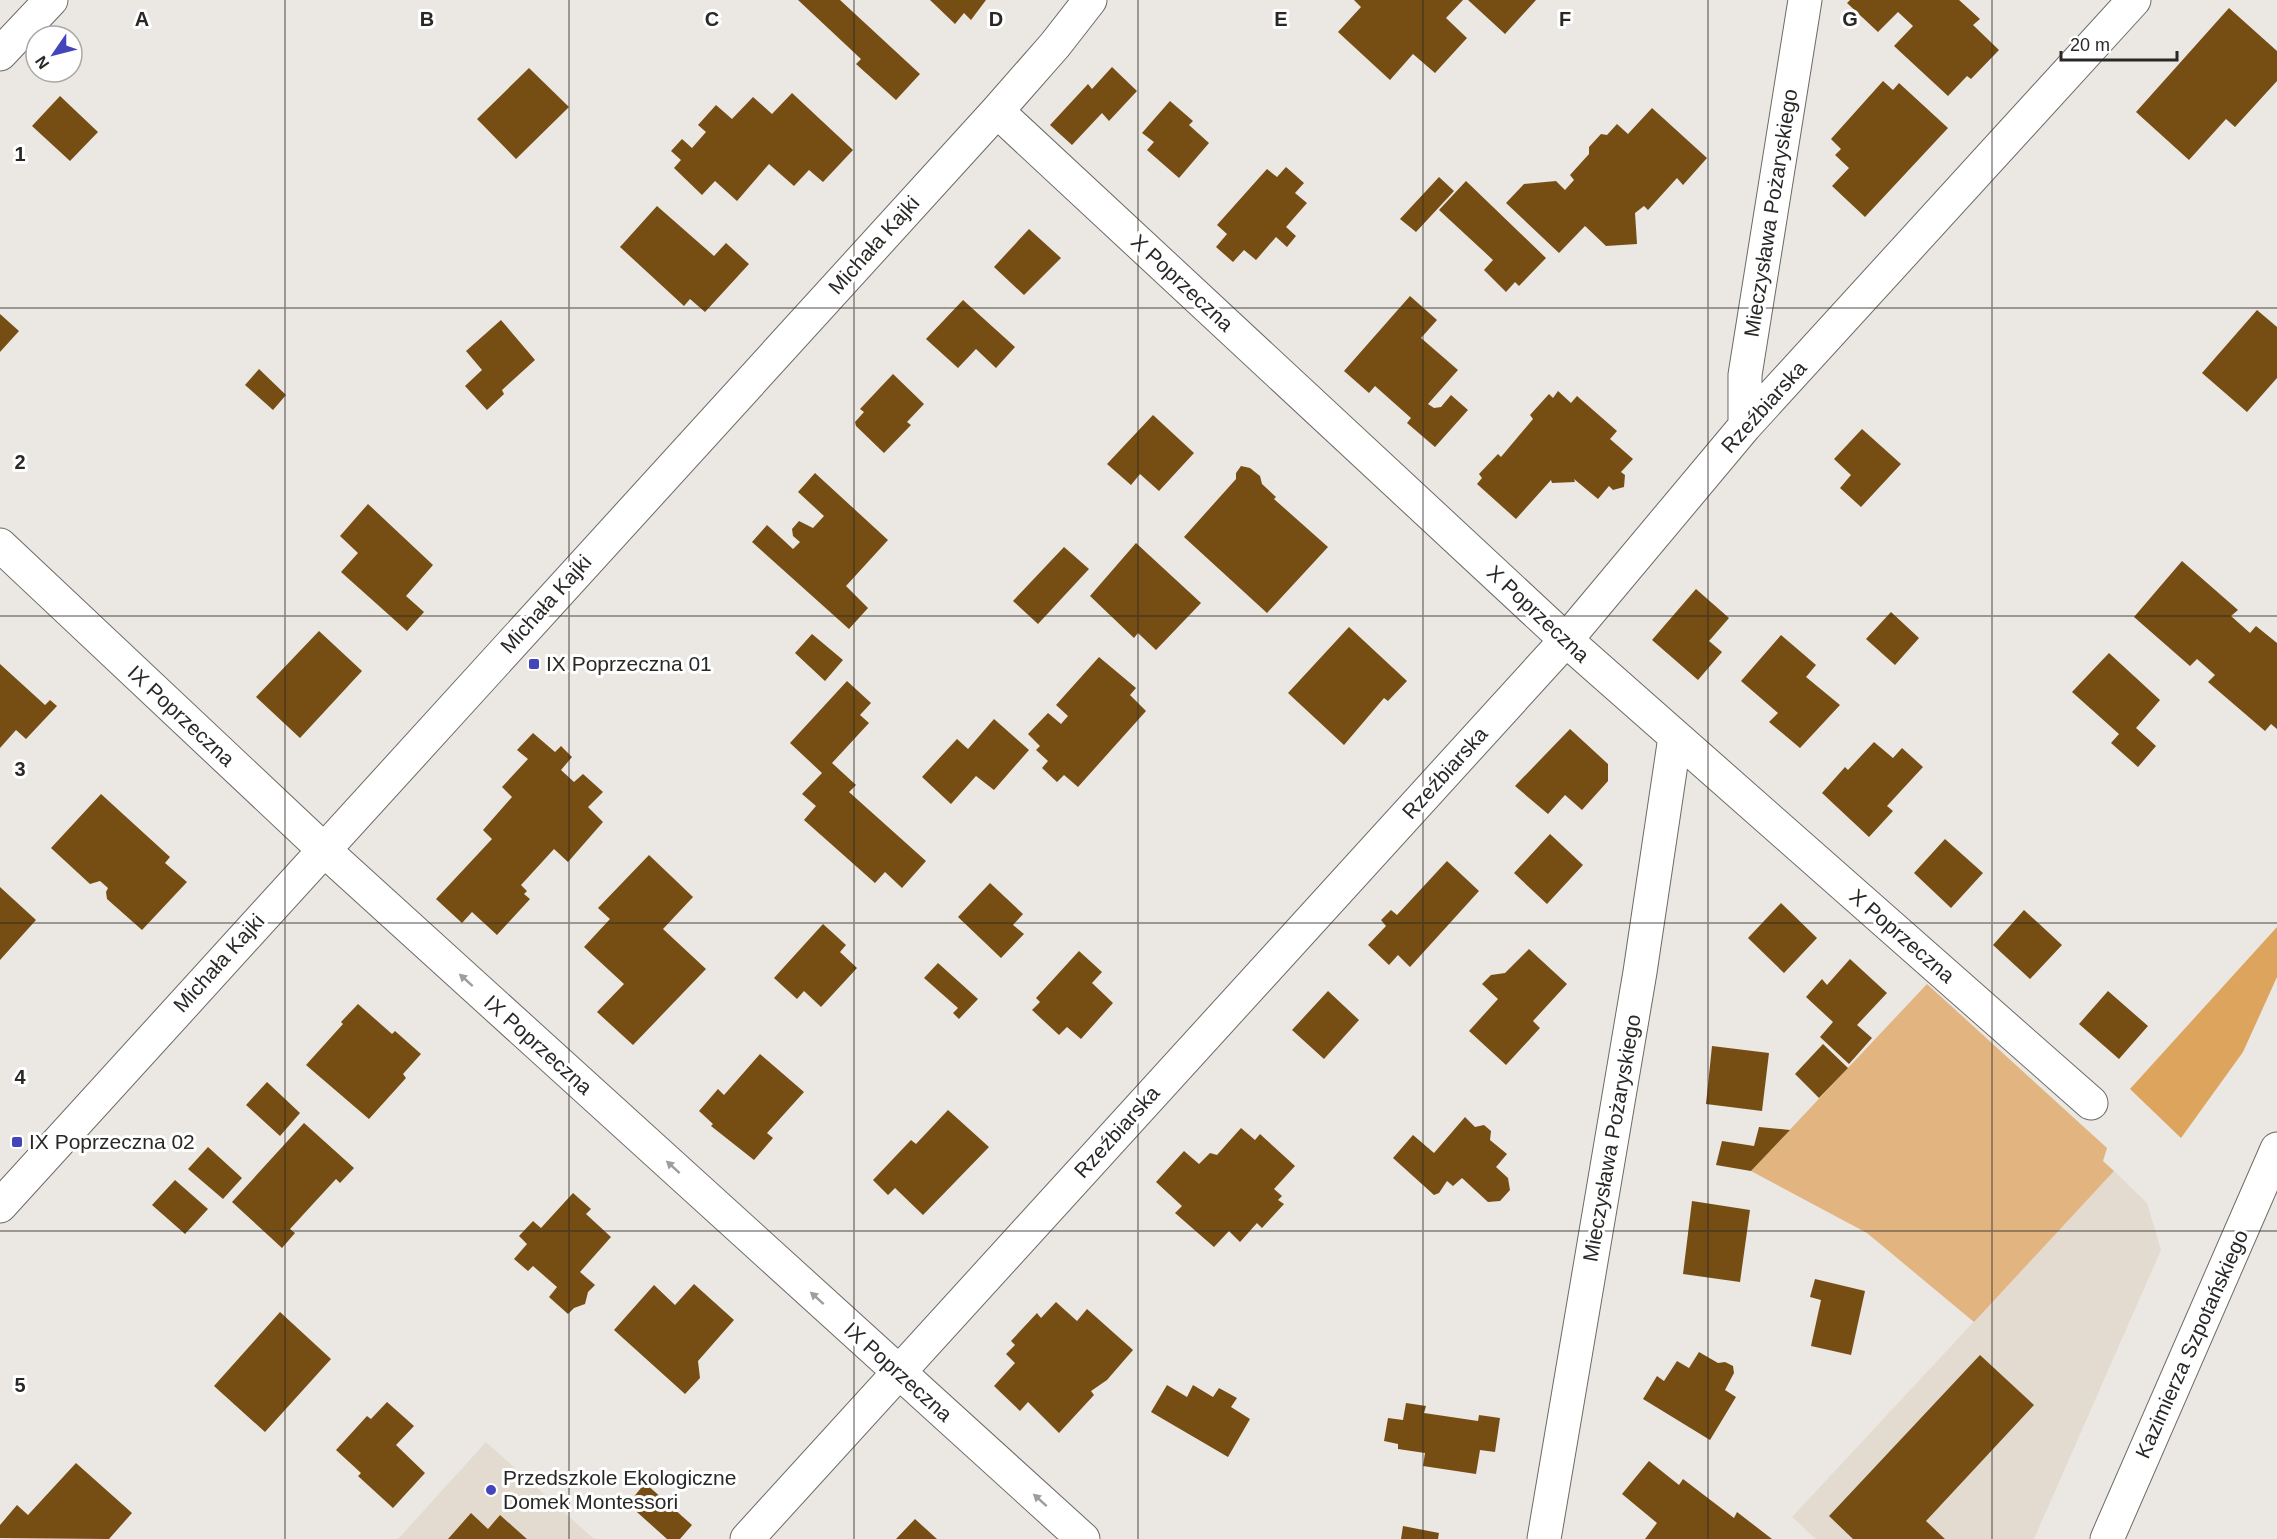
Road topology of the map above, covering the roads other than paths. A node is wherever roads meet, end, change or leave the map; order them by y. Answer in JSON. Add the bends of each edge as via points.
{"nodes":[{"id":1,"x":51,"y":0,"type":"edge"},
{"id":2,"x":1090,"y":0,"type":"edge"},
{"id":3,"x":1805,"y":0,"type":"edge"},
{"id":4,"x":2134,"y":0,"type":"edge"},
{"id":5,"x":0,"y":54,"type":"edge"},
{"id":6,"x":998,"y":111,"type":"junction"},
{"id":7,"x":1745,"y":426,"type":"junction"},
{"id":8,"x":0,"y":545,"type":"edge"},
{"id":9,"x":1566,"y":640,"type":"junction"},
{"id":10,"x":1675,"y":737,"type":"junction"},
{"id":11,"x":322,"y":849,"type":"junction"},
{"id":12,"x":2091,"y":1103,"type":"dead end"},
{"id":13,"x":2277,"y":1149,"type":"edge"},
{"id":14,"x":0,"y":1206,"type":"edge"},
{"id":15,"x":898,"y":1372,"type":"junction"},
{"id":16,"x":747,"y":1539,"type":"edge"},
{"id":17,"x":1083,"y":1539,"type":"edge"},
{"id":18,"x":1544,"y":1539,"type":"edge"},
{"id":19,"x":2107,"y":1539,"type":"edge"}],
"edges":[{"from":1,"to":5,"type":"street"},
{"from":2,"to":6,"type":"street","name":"Michała Kajki"},
{"from":3,"to":7,"type":"street","name":"Mieczysława Pożaryskiego","via":[[1745,375]]},
{"from":4,"to":7,"type":"street","name":"Rzeźbiarska"},
{"from":6,"to":9,"type":"street","name":"X Poprzeczna"},
{"from":6,"to":11,"type":"street","name":"Michała Kajki"},
{"from":7,"to":9,"type":"street","name":"Rzeźbiarska"},
{"from":8,"to":11,"type":"street","name":"IX Poprzeczna"},
{"from":9,"to":10,"type":"street","name":"X Poprzeczna"},
{"from":9,"to":15,"type":"street","name":"Rzeźbiarska"},
{"from":10,"to":12,"type":"street","name":"X Poprzeczna"},
{"from":10,"to":18,"type":"street","name":"Mieczysława Pożaryskiego","via":[[1640,972]]},
{"from":11,"to":14,"type":"street","name":"Michała Kajki"},
{"from":15,"to":11,"type":"street","name":"IX Poprzeczna","one_way":true},
{"from":13,"to":19,"type":"street","name":"Kazimierza Szpotańskiego"},
{"from":15,"to":16,"type":"street","name":"Rzeźbiarska"},
{"from":17,"to":15,"type":"street","name":"IX Poprzeczna","one_way":true}]}
